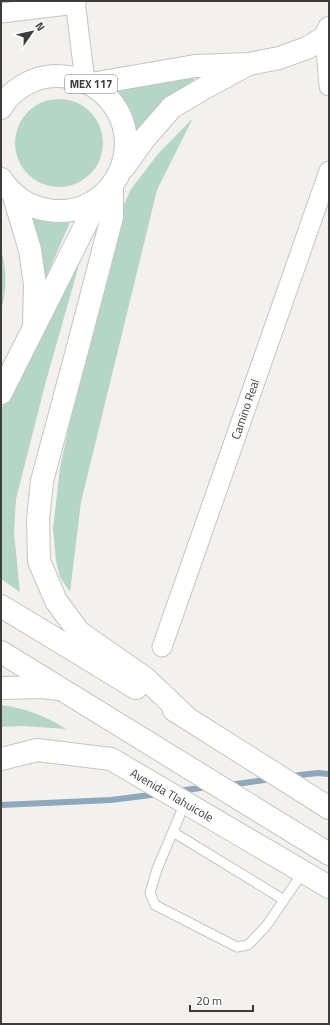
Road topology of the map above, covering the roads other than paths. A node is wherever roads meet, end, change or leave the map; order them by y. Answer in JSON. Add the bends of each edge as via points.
{"nodes":[{"id":1,"x":75,"y":2,"type":"edge"},
{"id":2,"x":1,"y":12,"type":"edge"},
{"id":3,"x":327,"y":33,"type":"edge"},
{"id":4,"x":250,"y":64,"type":"junction"},
{"id":5,"x":88,"y":83,"type":"junction"},
{"id":6,"x":329,"y":86,"type":"edge"},
{"id":7,"x":1,"y":108,"type":"edge"},
{"id":8,"x":329,"y":171,"type":"edge"},
{"id":9,"x":110,"y":185,"type":"junction"},
{"id":10,"x":7,"y":186,"type":"edge"},
{"id":11,"x":34,"y":330,"type":"junction"},
{"id":12,"x":1,"y":393,"type":"edge"},
{"id":13,"x":1,"y":606,"type":"edge"},
{"id":14,"x":162,"y":646,"type":"dead end"},
{"id":15,"x":1,"y":652,"type":"edge"},
{"id":16,"x":1,"y":688,"type":"edge"},
{"id":17,"x":62,"y":689,"type":"junction"},
{"id":18,"x":186,"y":718,"type":"junction"},
{"id":19,"x":1,"y":759,"type":"edge"},
{"id":20,"x":185,"y":803,"type":"junction"},
{"id":21,"x":329,"y":808,"type":"edge"},
{"id":22,"x":173,"y":832,"type":"junction"},
{"id":23,"x":329,"y":854,"type":"edge"},
{"id":24,"x":303,"y":872,"type":"junction"},
{"id":25,"x":329,"y":888,"type":"edge"},
{"id":26,"x":284,"y":900,"type":"junction"}],
"edges":[{"from":1,"to":2,"type":"street"},
{"from":1,"to":5,"type":"street"},
{"from":3,"to":4,"type":"main road","number":"MEX 117","via":[[308,48]]},
{"from":3,"to":6,"type":"street"},
{"from":4,"to":5,"type":"main road","number":"MEX 117","via":[[195,66]]},
{"from":4,"to":9,"type":"main road","number":"MEX 117","via":[[172,107],[144,139]]},
{"from":5,"to":7,"type":"main road","number":"MEX 117","via":[[67,76],[48,76],[31,81],[15,91]]},
{"from":5,"to":9,"type":"main road","number":"MEX 117","via":[[108,98],[120,116],[125,130],[124,159]]},
{"from":8,"to":14,"type":"street","name":"Camino Real"},
{"from":9,"to":10,"type":"main road","number":"MEX 117","via":[[86,206],[56,211],[40,209],[26,203]]},
{"from":9,"to":11,"type":"main road","number":"MEX 117"},
{"from":9,"to":18,"type":"main road","via":[[112,217],[42,481],[38,519],[39,561],[56,601],[79,632],[145,678]]},
{"from":10,"to":11,"type":"main road","number":"MEX 117","via":[[30,250],[35,285]]},
{"from":11,"to":12,"type":"main road","number":"MEX 117"},
{"from":13,"to":18,"type":"main road"},
{"from":15,"to":17,"type":"main road"},
{"from":16,"to":17,"type":"main road"},
{"from":17,"to":23,"type":"main road"},
{"from":18,"to":21,"type":"main road"},
{"from":19,"to":20,"type":"main road","name":"Avenida Tlahuicole","via":[[37,750],[111,759]]},
{"from":20,"to":22,"type":"lane"},
{"from":20,"to":24,"type":"main road","name":"Avenida Tlahuicole"},
{"from":22,"to":26,"type":"lane"},
{"from":22,"to":26,"type":"lane","via":[[150,893],[155,905],[237,947],[248,945],[267,925]]},
{"from":24,"to":25,"type":"main road","name":"Avenida Tlahuicole"},
{"from":24,"to":26,"type":"lane"}]}
